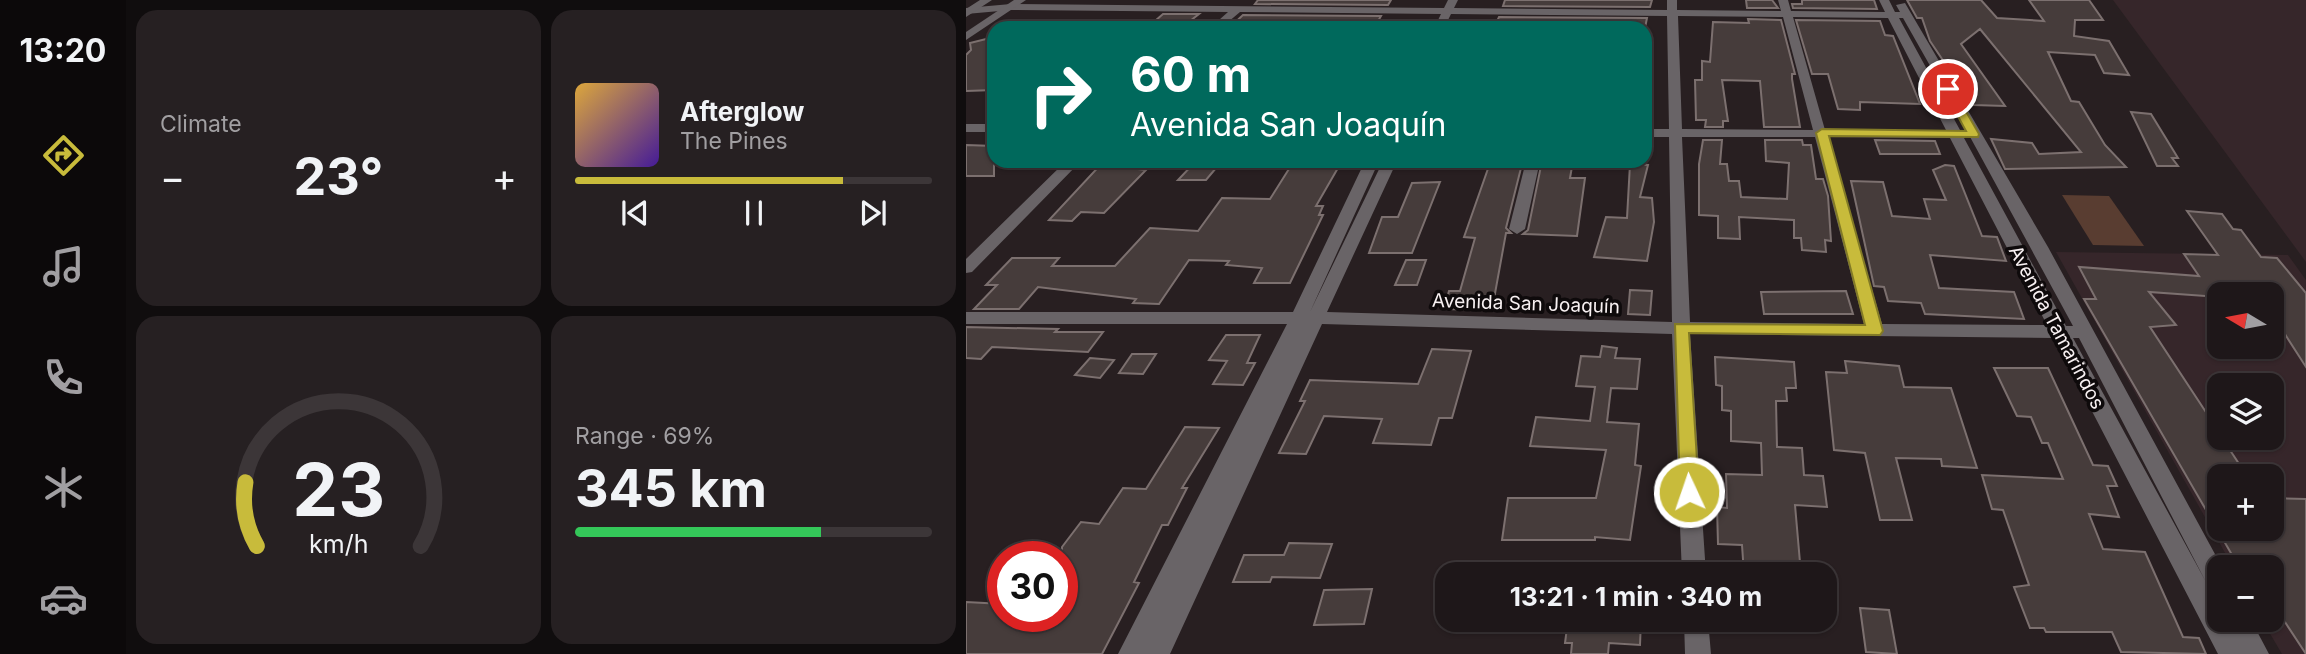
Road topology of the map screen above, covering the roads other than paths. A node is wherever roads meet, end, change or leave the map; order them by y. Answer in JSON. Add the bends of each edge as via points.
{"nodes":[{"id":1,"x":987,"y":0,"type":"edge"},
{"id":2,"x":1021,"y":0,"type":"edge"},
{"id":3,"x":1128,"y":0,"type":"edge"},
{"id":4,"x":1247,"y":0,"type":"edge"},
{"id":5,"x":1344,"y":9,"type":"edge"},
{"id":6,"x":1455,"y":9,"type":"edge"},
{"id":7,"x":1228,"y":10,"type":"edge"},
{"id":8,"x":1672,"y":10,"type":"edge"},
{"id":9,"x":1006,"y":11,"type":"junction"},
{"id":10,"x":1115,"y":11,"type":"junction"},
{"id":11,"x":1786,"y":11,"type":"edge"},
{"id":12,"x":1898,"y":11,"type":"edge"},
{"id":13,"x":967,"y":12,"type":"edge"},
{"id":14,"x":1564,"y":14,"type":"edge"},
{"id":15,"x":991,"y":21,"type":"edge"},
{"id":16,"x":1213,"y":21,"type":"edge"},
{"id":17,"x":987,"y":23,"type":"edge"},
{"id":18,"x":966,"y":37,"type":"edge"},
{"id":19,"x":966,"y":128,"type":"edge"},
{"id":20,"x":987,"y":128,"type":"edge"},
{"id":21,"x":1652,"y":132,"type":"edge"},
{"id":22,"x":1676,"y":133,"type":"junction"},
{"id":23,"x":1822,"y":133,"type":"junction"},
{"id":24,"x":1955,"y":134,"type":"junction"},
{"id":25,"x":1973,"y":134,"type":"junction"},
{"id":26,"x":1057,"y":168,"type":"edge"},
{"id":27,"x":1066,"y":168,"type":"edge"},
{"id":28,"x":1369,"y":168,"type":"edge"},
{"id":29,"x":1386,"y":168,"type":"edge"},
{"id":30,"x":1531,"y":168,"type":"edge"},
{"id":31,"x":1517,"y":229,"type":"dead end"},
{"id":32,"x":966,"y":260,"type":"edge"},
{"id":33,"x":966,"y":268,"type":"edge"},
{"id":34,"x":966,"y":318,"type":"edge"},
{"id":35,"x":1307,"y":318,"type":"junction"},
{"id":36,"x":1681,"y":328,"type":"junction"},
{"id":37,"x":1875,"y":331,"type":"junction"},
{"id":38,"x":2060,"y":332,"type":"junction"},
{"id":39,"x":2084,"y":332,"type":"junction"},
{"id":40,"x":1693,"y":562,"type":"edge"},
{"id":41,"x":2207,"y":562,"type":"edge"},
{"id":42,"x":1697,"y":632,"type":"edge"},
{"id":43,"x":2244,"y":632,"type":"edge"},
{"id":44,"x":1131,"y":654,"type":"edge"},
{"id":45,"x":1157,"y":654,"type":"edge"},
{"id":46,"x":1698,"y":654,"type":"edge"},
{"id":47,"x":2231,"y":654,"type":"edge"},
{"id":48,"x":2256,"y":654,"type":"edge"}],
"edges":[{"from":1,"to":13,"type":"street"},
{"from":2,"to":9,"type":"street"},
{"from":3,"to":10,"type":"street"},
{"from":4,"to":7,"type":"street"},
{"from":5,"to":6,"type":"street"},
{"from":5,"to":7,"type":"street"},
{"from":6,"to":14,"type":"street"},
{"from":7,"to":10,"type":"street"},
{"from":7,"to":16,"type":"street"},
{"from":8,"to":11,"type":"street"},
{"from":8,"to":14,"type":"street"},
{"from":8,"to":22,"type":"street"},
{"from":9,"to":10,"type":"street"},
{"from":9,"to":13,"type":"street"},
{"from":9,"to":15,"type":"street"},
{"from":11,"to":12,"type":"street"},
{"from":11,"to":23,"type":"street"},
{"from":12,"to":24,"type":"street","name":"Avenida Tamarindos"},
{"from":12,"to":25,"type":"street","name":"Avenida Tamarindos"},
{"from":17,"to":18,"type":"street"},
{"from":19,"to":20,"type":"street"},
{"from":21,"to":22,"type":"street"},
{"from":22,"to":23,"type":"street"},
{"from":22,"to":36,"type":"street"},
{"from":23,"to":24,"type":"street"},
{"from":23,"to":37,"type":"street"},
{"from":24,"to":25,"type":"street"},
{"from":24,"to":38,"type":"street","name":"Avenida Tamarindos"},
{"from":25,"to":39,"type":"street","name":"Avenida Tamarindos"},
{"from":26,"to":32,"type":"street"},
{"from":27,"to":33,"type":"street"},
{"from":28,"to":35,"type":"street"},
{"from":29,"to":35,"type":"street"},
{"from":30,"to":31,"type":"street"},
{"from":34,"to":35,"type":"street","name":"Avenida San Joaquín"},
{"from":35,"to":36,"type":"street","name":"Avenida San Joaquín"},
{"from":35,"to":44,"type":"street"},
{"from":35,"to":45,"type":"street"},
{"from":36,"to":37,"type":"street","name":"Avenida San Joaquín"},
{"from":36,"to":40,"type":"street"},
{"from":37,"to":38,"type":"street","name":"Avenida San Joaquín"},
{"from":38,"to":39,"type":"street","name":"Avenida San Joaquín"},
{"from":38,"to":47,"type":"street","name":"Avenida Tamarindos"},
{"from":39,"to":41,"type":"street","name":"Avenida Tamarindos"},
{"from":42,"to":46,"type":"street"},
{"from":43,"to":48,"type":"street"}]}
